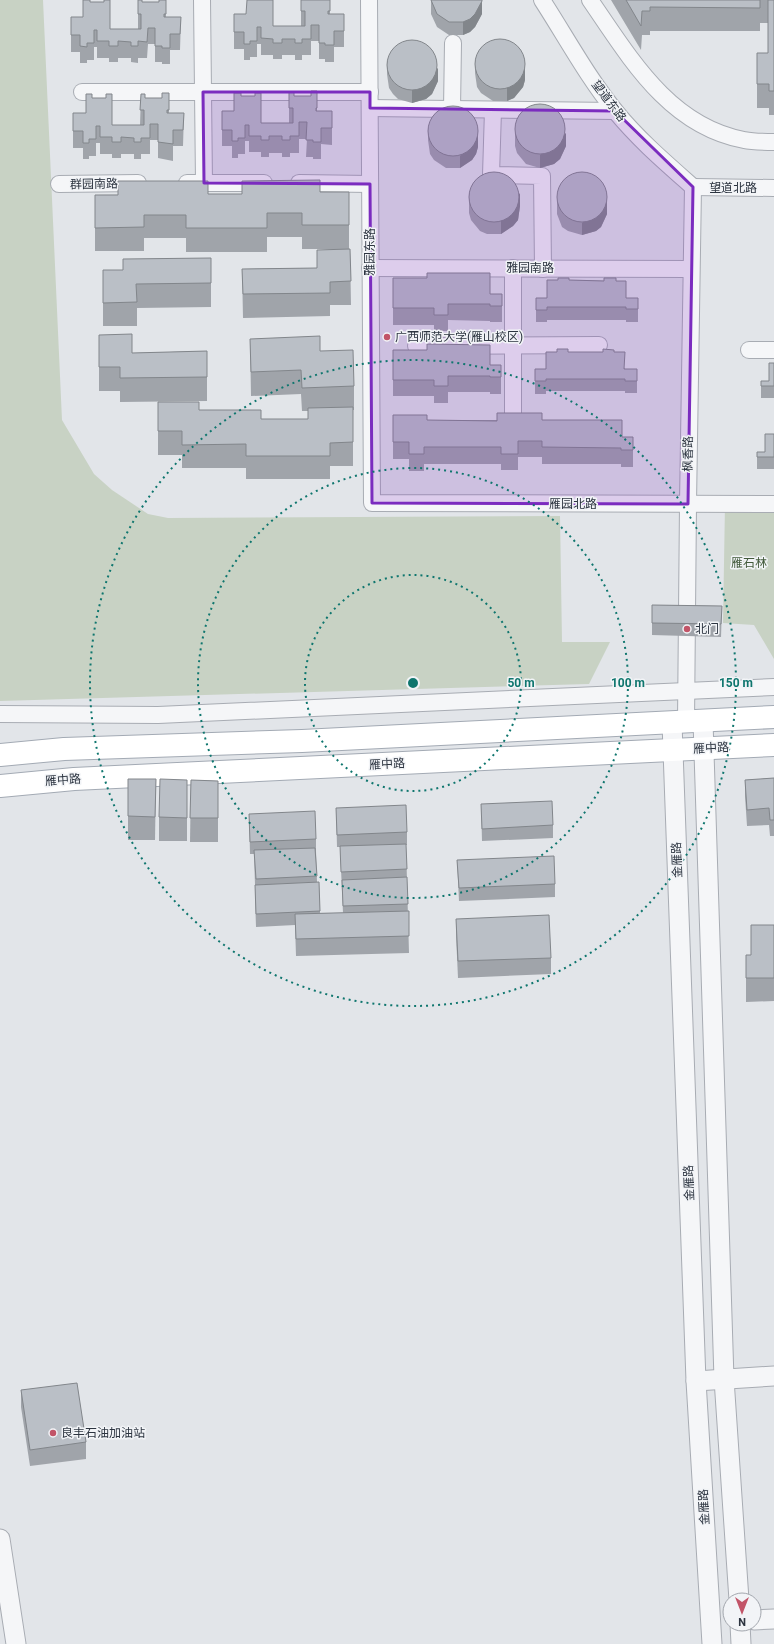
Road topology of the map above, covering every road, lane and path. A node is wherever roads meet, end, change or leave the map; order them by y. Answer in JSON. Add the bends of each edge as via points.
{"nodes":[{"id":1,"x":202,"y":0,"type":"edge"},
{"id":2,"x":369,"y":0,"type":"edge"},
{"id":3,"x":590,"y":0,"type":"edge"},
{"id":4,"x":546,"y":1,"type":"edge"},
{"id":5,"x":453,"y":44,"type":"dead end"},
{"id":6,"x":82,"y":92,"type":"dead end"},
{"id":7,"x":203,"y":92,"type":"junction"},
{"id":8,"x":370,"y":92,"type":"junction"},
{"id":9,"x":370,"y":108,"type":"junction"},
{"id":10,"x":452,"y":109,"type":"junction"},
{"id":11,"x":493,"y":110,"type":"junction"},
{"id":12,"x":615,"y":111,"type":"junction"},
{"id":13,"x":774,"y":142,"type":"edge"},
{"id":14,"x":150,"y":183,"type":"edge"},
{"id":15,"x":173,"y":183,"type":"edge"},
{"id":16,"x":204,"y":183,"type":"junction"},
{"id":17,"x":59,"y":184,"type":"dead end"},
{"id":18,"x":370,"y":184,"type":"junction"},
{"id":19,"x":693,"y":187,"type":"junction"},
{"id":20,"x":774,"y":188,"type":"edge"},
{"id":21,"x":370,"y":268,"type":"junction"},
{"id":22,"x":513,"y":268,"type":"junction"},
{"id":23,"x":543,"y":269,"type":"junction"},
{"id":24,"x":691,"y":269,"type":"junction"},
{"id":25,"x":599,"y":345,"type":"dead end"},
{"id":26,"x":416,"y":346,"type":"dead end"},
{"id":27,"x":513,"y":346,"type":"junction"},
{"id":28,"x":748,"y":350,"type":"dead end"},
{"id":29,"x":774,"y":350,"type":"edge"},
{"id":30,"x":513,"y":426,"type":"edge"},
{"id":31,"x":372,"y":503,"type":"joint"},
{"id":32,"x":688,"y":504,"type":"junction"},
{"id":33,"x":774,"y":504,"type":"edge"},
{"id":34,"x":774,"y":688,"type":"edge"},
{"id":35,"x":686,"y":692,"type":"junction"},
{"id":36,"x":0,"y":714,"type":"edge"},
{"id":37,"x":774,"y":717,"type":"edge"},
{"id":38,"x":687,"y":722,"type":"junction"},
{"id":39,"x":774,"y":745,"type":"edge"},
{"id":40,"x":703,"y":748,"type":"junction"},
{"id":41,"x":674,"y":750,"type":"junction"},
{"id":42,"x":0,"y":755,"type":"edge"},
{"id":43,"x":0,"y":786,"type":"edge"},
{"id":44,"x":774,"y":1376,"type":"edge"},
{"id":45,"x":724,"y":1379,"type":"junction"},
{"id":46,"x":696,"y":1381,"type":"junction"},
{"id":47,"x":0,"y":1539,"type":"edge"},
{"id":48,"x":737,"y":1592,"type":"edge"},
{"id":49,"x":774,"y":1619,"type":"edge"},
{"id":50,"x":762,"y":1620,"type":"edge"},
{"id":51,"x":722,"y":1621,"type":"edge"},
{"id":52,"x":710,"y":1622,"type":"junction"},
{"id":53,"x":740,"y":1632,"type":"edge"},
{"id":54,"x":16,"y":1644,"type":"edge"},
{"id":55,"x":712,"y":1644,"type":"edge"},
{"id":56,"x":741,"y":1644,"type":"edge"}],
"edges":[{"from":1,"to":7,"type":"street"},
{"from":2,"to":8,"type":"street","name":"雅园东路"},
{"from":3,"to":13,"type":"street","via":[[646,79],[682,113],[725,135],[744,140]]},
{"from":4,"to":12,"type":"street","name":"望道东路"},
{"from":5,"to":10,"type":"street"},
{"from":6,"to":7,"type":"street"},
{"from":7,"to":8,"type":"street"},
{"from":7,"to":16,"type":"street"},
{"from":8,"to":9,"type":"street","name":"雅园东路"},
{"from":9,"to":10,"type":"street"},
{"from":9,"to":18,"type":"street","name":"雅园东路"},
{"from":10,"to":11,"type":"street"},
{"from":11,"to":12,"type":"street"},
{"from":11,"to":23,"type":"street","via":[[491,175],[542,176]]},
{"from":12,"to":19,"type":"street","name":"望道东路","via":[[653,151]]},
{"from":14,"to":17,"type":"street","name":"群园南路"},
{"from":15,"to":16,"type":"street"},
{"from":16,"to":18,"type":"street"},
{"from":18,"to":21,"type":"street","name":"雅园东路"},
{"from":19,"to":20,"type":"street","name":"望道北路"},
{"from":19,"to":24,"type":"street","name":"枫香路"},
{"from":21,"to":22,"type":"street","name":"雅园南路"},
{"from":21,"to":31,"type":"street","name":"雅园东路"},
{"from":22,"to":23,"type":"street","name":"雅园南路"},
{"from":22,"to":27,"type":"street"},
{"from":23,"to":24,"type":"street","name":"雅园南路"},
{"from":24,"to":32,"type":"street","name":"枫香路"},
{"from":25,"to":27,"type":"street"},
{"from":26,"to":27,"type":"street"},
{"from":27,"to":30,"type":"street"},
{"from":28,"to":29,"type":"street"},
{"from":31,"to":32,"type":"street","name":"雁园北路"},
{"from":32,"to":33,"type":"street","name":"雁园北路"},
{"from":32,"to":35,"type":"street","name":"枫香路"},
{"from":34,"to":35,"type":"street"},
{"from":35,"to":36,"type":"street","via":[[158,715]]},
{"from":35,"to":38,"type":"street","name":"枫香路"},
{"from":37,"to":38,"type":"main road"},
{"from":38,"to":40,"type":"street"},
{"from":38,"to":41,"type":"street","name":"金雁路"},
{"from":38,"to":42,"type":"main road"},
{"from":39,"to":40,"type":"main road","name":"雁中路"},
{"from":40,"to":41,"type":"main road","name":"雁中路"},
{"from":40,"to":45,"type":"street"},
{"from":41,"to":43,"type":"main road","name":"雁中路","via":[[74,779]]},
{"from":41,"to":46,"type":"street","name":"金雁路"},
{"from":44,"to":45,"type":"street"},
{"from":45,"to":46,"type":"street"},
{"from":45,"to":48,"type":"street"},
{"from":46,"to":52,"type":"street","name":"金雁路"},
{"from":47,"to":54,"type":"street"},
{"from":49,"to":50,"type":"street"},
{"from":51,"to":52,"type":"street"},
{"from":52,"to":55,"type":"street","name":"金雁路"},
{"from":53,"to":56,"type":"street"}]}
